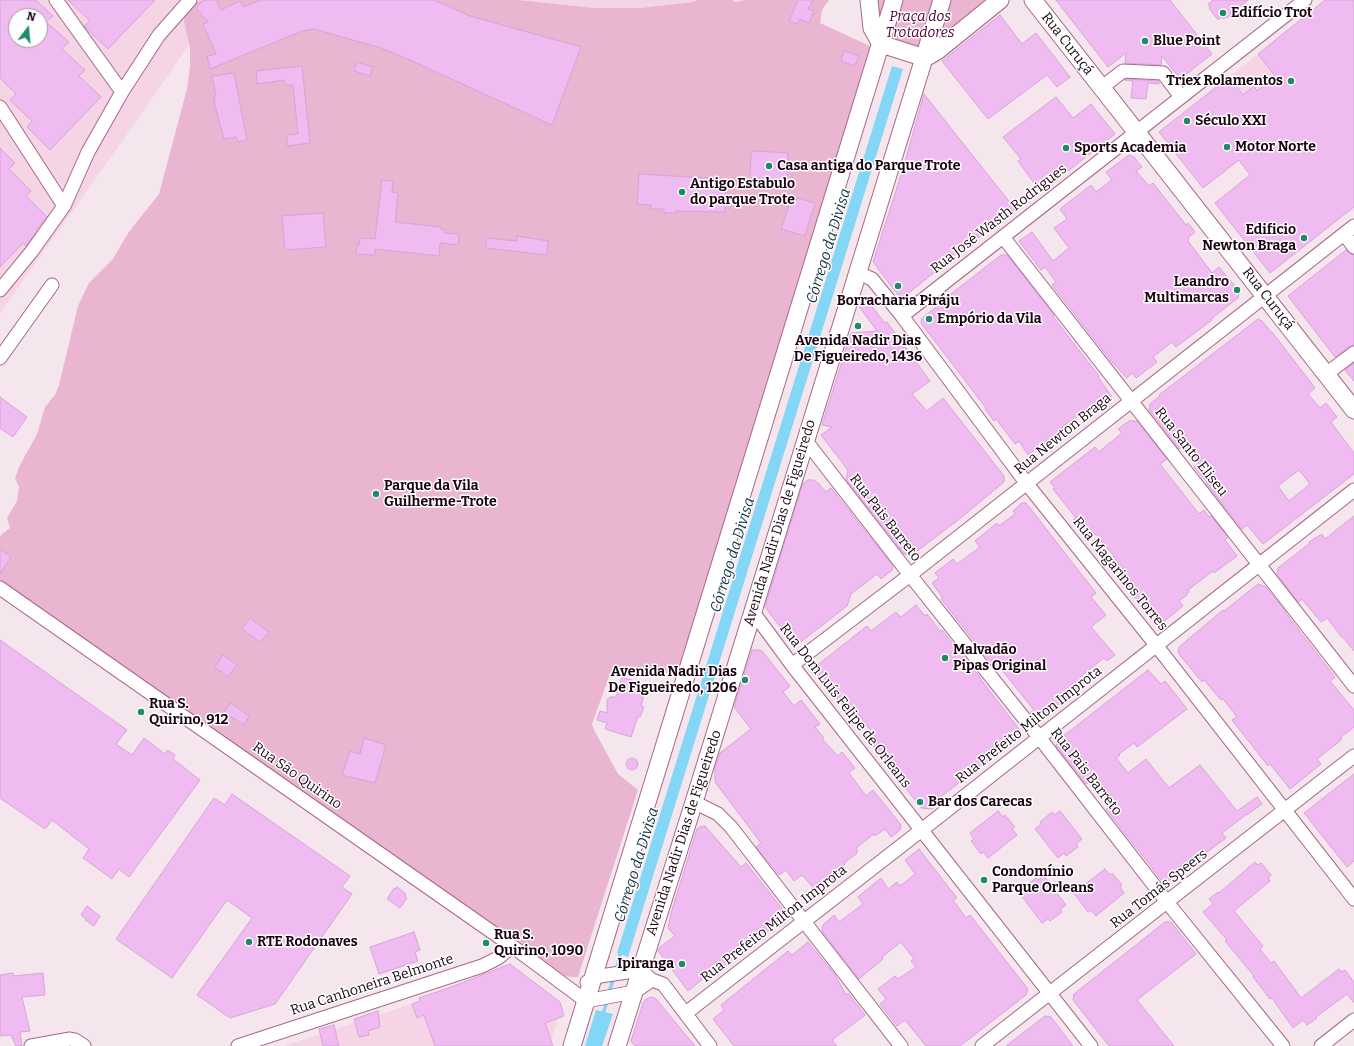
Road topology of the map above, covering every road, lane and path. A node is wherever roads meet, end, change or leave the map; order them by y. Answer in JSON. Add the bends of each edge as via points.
{"nodes":[{"id":1,"x":56,"y":0,"type":"edge"},
{"id":2,"x":190,"y":0,"type":"edge"},
{"id":3,"x":869,"y":0,"type":"edge"},
{"id":4,"x":894,"y":0,"type":"edge"},
{"id":5,"x":942,"y":0,"type":"edge"},
{"id":6,"x":1000,"y":0,"type":"edge"},
{"id":7,"x":1032,"y":0,"type":"edge"},
{"id":8,"x":1305,"y":0,"type":"edge"},
{"id":9,"x":881,"y":44,"type":"junction"},
{"id":10,"x":924,"y":58,"type":"junction"},
{"id":11,"x":1101,"y":88,"type":"junction"},
{"id":12,"x":122,"y":92,"type":"junction"},
{"id":13,"x":1181,"y":98,"type":"junction"},
{"id":14,"x":0,"y":107,"type":"edge"},
{"id":15,"x":1136,"y":132,"type":"junction"},
{"id":16,"x":64,"y":206,"type":"junction"},
{"id":17,"x":1349,"y":230,"type":"edge"},
{"id":18,"x":1003,"y":237,"type":"junction"},
{"id":19,"x":1354,"y":247,"type":"edge"},
{"id":20,"x":858,"y":273,"type":"junction"},
{"id":21,"x":52,"y":285,"type":"dead end"},
{"id":22,"x":0,"y":290,"type":"edge"},
{"id":23,"x":1265,"y":296,"type":"junction"},
{"id":24,"x":902,"y":316,"type":"junction"},
{"id":25,"x":1354,"y":353,"type":"edge"},
{"id":26,"x":0,"y":358,"type":"edge"},
{"id":27,"x":1326,"y":374,"type":"junction"},
{"id":28,"x":1131,"y":401,"type":"junction"},
{"id":29,"x":1354,"y":410,"type":"edge"},
{"id":30,"x":806,"y":441,"type":"junction"},
{"id":31,"x":1027,"y":484,"type":"junction"},
{"id":32,"x":1354,"y":490,"type":"edge"},
{"id":33,"x":1258,"y":565,"type":"junction"},
{"id":34,"x":910,"y":575,"type":"junction"},
{"id":35,"x":0,"y":588,"type":"edge"},
{"id":36,"x":753,"y":612,"type":"junction"},
{"id":37,"x":1156,"y":645,"type":"junction"},
{"id":38,"x":792,"y":665,"type":"junction"},
{"id":39,"x":1354,"y":686,"type":"edge"},
{"id":40,"x":1039,"y":738,"type":"junction"},
{"id":41,"x":1354,"y":756,"type":"edge"},
{"id":42,"x":694,"y":802,"type":"junction"},
{"id":43,"x":1284,"y":810,"type":"junction"},
{"id":44,"x":921,"y":830,"type":"junction"},
{"id":45,"x":1354,"y":899,"type":"edge"},
{"id":46,"x":1167,"y":902,"type":"junction"},
{"id":47,"x":804,"y":922,"type":"junction"},
{"id":48,"x":512,"y":946,"type":"junction"},
{"id":49,"x":646,"y":975,"type":"junction"},
{"id":50,"x":594,"y":978,"type":"junction"},
{"id":51,"x":634,"y":992,"type":"junction"},
{"id":52,"x":1050,"y":994,"type":"junction"},
{"id":53,"x":580,"y":996,"type":"junction"},
{"id":54,"x":686,"y":1014,"type":"junction"},
{"id":55,"x":1354,"y":1020,"type":"edge"},
{"id":56,"x":31,"y":1046,"type":"edge"},
{"id":57,"x":84,"y":1046,"type":"edge"},
{"id":58,"x":238,"y":1046,"type":"edge"},
{"id":59,"x":572,"y":1046,"type":"edge"},
{"id":60,"x":617,"y":1046,"type":"edge"},
{"id":61,"x":710,"y":1046,"type":"edge"},
{"id":62,"x":901,"y":1046,"type":"edge"},
{"id":63,"x":982,"y":1046,"type":"edge"},
{"id":64,"x":1091,"y":1046,"type":"edge"},
{"id":65,"x":1282,"y":1046,"type":"edge"},
{"id":66,"x":1321,"y":1046,"type":"edge"}],
"edges":[{"from":1,"to":12,"type":"street"},
{"from":2,"to":12,"type":"street","via":[[159,35]]},
{"from":3,"to":9,"type":"main road","via":[[872,28]]},
{"from":4,"to":9,"type":"main road"},
{"from":5,"to":10,"type":"main road","name":"Avenida Nadir Dias de Figueiredo"},
{"from":6,"to":10,"type":"main road"},
{"from":7,"to":11,"type":"main road","name":"Rua Curuçá"},
{"from":8,"to":13,"type":"street","name":"Rua José Wasth Rodrigues"},
{"from":9,"to":10,"type":"main road"},
{"from":9,"to":50,"type":"main road"},
{"from":10,"to":20,"type":"main road","name":"Avenida Nadir Dias de Figueiredo"},
{"from":11,"to":13,"type":"street","via":[[1123,71],[1163,73]]},
{"from":11,"to":15,"type":"main road","name":"Rua Curuçá"},
{"from":12,"to":16,"type":"street","via":[[88,152]]},
{"from":13,"to":15,"type":"street","name":"Rua José Wasth Rodrigues"},
{"from":14,"to":16,"type":"street"},
{"from":15,"to":18,"type":"street","name":"Rua José Wasth Rodrigues"},
{"from":15,"to":23,"type":"main road","name":"Rua Curuçá"},
{"from":16,"to":22,"type":"street"},
{"from":17,"to":19,"type":"street"},
{"from":17,"to":23,"type":"street","name":"Rua Newton Braga"},
{"from":18,"to":24,"type":"street","name":"Rua José Wasth Rodrigues"},
{"from":18,"to":28,"type":"street","name":"Rua Santo Eliseu"},
{"from":20,"to":24,"type":"street","name":"Rua Magarinos Torres","via":[[872,278]]},
{"from":20,"to":30,"type":"main road","name":"Avenida Nadir Dias de Figueiredo"},
{"from":21,"to":26,"type":"street"},
{"from":23,"to":27,"type":"main road","name":"Rua Curuçá"},
{"from":23,"to":28,"type":"street","name":"Rua Newton Braga"},
{"from":24,"to":31,"type":"street","name":"Rua Magarinos Torres"},
{"from":25,"to":27,"type":"street"},
{"from":27,"to":29,"type":"main road","name":"Rua Curuçá"},
{"from":28,"to":31,"type":"street","name":"Rua Newton Braga"},
{"from":28,"to":33,"type":"street","name":"Rua Santo Eliseu"},
{"from":30,"to":34,"type":"street","name":"Rua Pais Barreto"},
{"from":30,"to":36,"type":"main road","name":"Avenida Nadir Dias de Figueiredo"},
{"from":31,"to":34,"type":"street","name":"Rua Newton Braga"},
{"from":31,"to":37,"type":"street","name":"Rua Magarinos Torres"},
{"from":32,"to":33,"type":"street","name":"Rua Prefeito Milton Improta"},
{"from":33,"to":37,"type":"street","name":"Rua Prefeito Milton Improta"},
{"from":33,"to":39,"type":"street","name":"Rua Santo Eliseu"},
{"from":34,"to":38,"type":"street","name":"Rua Newton Braga"},
{"from":34,"to":40,"type":"street","name":"Rua Pais Barreto"},
{"from":35,"to":48,"type":"street","name":"Rua São Quirino"},
{"from":36,"to":38,"type":"street","name":"Rua Dom Luís Felipe de Orleans"},
{"from":36,"to":42,"type":"main road","name":"Avenida Nadir Dias de Figueiredo"},
{"from":37,"to":40,"type":"street","name":"Rua Prefeito Milton Improta"},
{"from":37,"to":43,"type":"street","name":"Rua Magarinos Torres"},
{"from":38,"to":44,"type":"street","name":"Rua Dom Luís Felipe de Orleans"},
{"from":40,"to":44,"type":"street","name":"Rua Prefeito Milton Improta"},
{"from":40,"to":46,"type":"street","name":"Rua Pais Barreto"},
{"from":41,"to":43,"type":"street","name":"Rua Tomás Speers"},
{"from":42,"to":47,"type":"street","via":[[718,814],[731,827]]},
{"from":42,"to":49,"type":"main road","name":"Avenida Nadir Dias de Figueiredo"},
{"from":43,"to":45,"type":"street","name":"Rua Magarinos Torres"},
{"from":43,"to":46,"type":"street","name":"Rua Tomás Speers"},
{"from":44,"to":47,"type":"street","name":"Rua Prefeito Milton Improta"},
{"from":44,"to":52,"type":"street","name":"Rua Dom Luís Felipe de Orleans"},
{"from":46,"to":52,"type":"street","name":"Rua Tomás Speers"},
{"from":46,"to":65,"type":"street","name":"Rua Pais Barreto"},
{"from":47,"to":54,"type":"street","name":"Rua Prefeito Milton Improta"},
{"from":47,"to":62,"type":"street"},
{"from":48,"to":53,"type":"street","name":"Rua São Quirino"},
{"from":48,"to":58,"type":"street","name":"Rua Canhoneira Belmonte","via":[[498,958],[482,966]]},
{"from":49,"to":50,"type":"street"},
{"from":49,"to":51,"type":"main road","name":"Avenida Nadir Dias de Figueiredo"},
{"from":49,"to":54,"type":"street","via":[[663,984]]},
{"from":50,"to":53,"type":"main road"},
{"from":51,"to":53,"type":"street"},
{"from":51,"to":60,"type":"main road","name":"Avenida Nadir Dias de Figueiredo"},
{"from":52,"to":63,"type":"street","name":"Rua Tomás Speers"},
{"from":52,"to":64,"type":"street","name":"Rua Dom Luís Felipe de Orleans"},
{"from":53,"to":59,"type":"main road"},
{"from":54,"to":61,"type":"street"},
{"from":55,"to":66,"type":"street"},
{"from":56,"to":57,"type":"street","via":[[70,1039]]}]}
